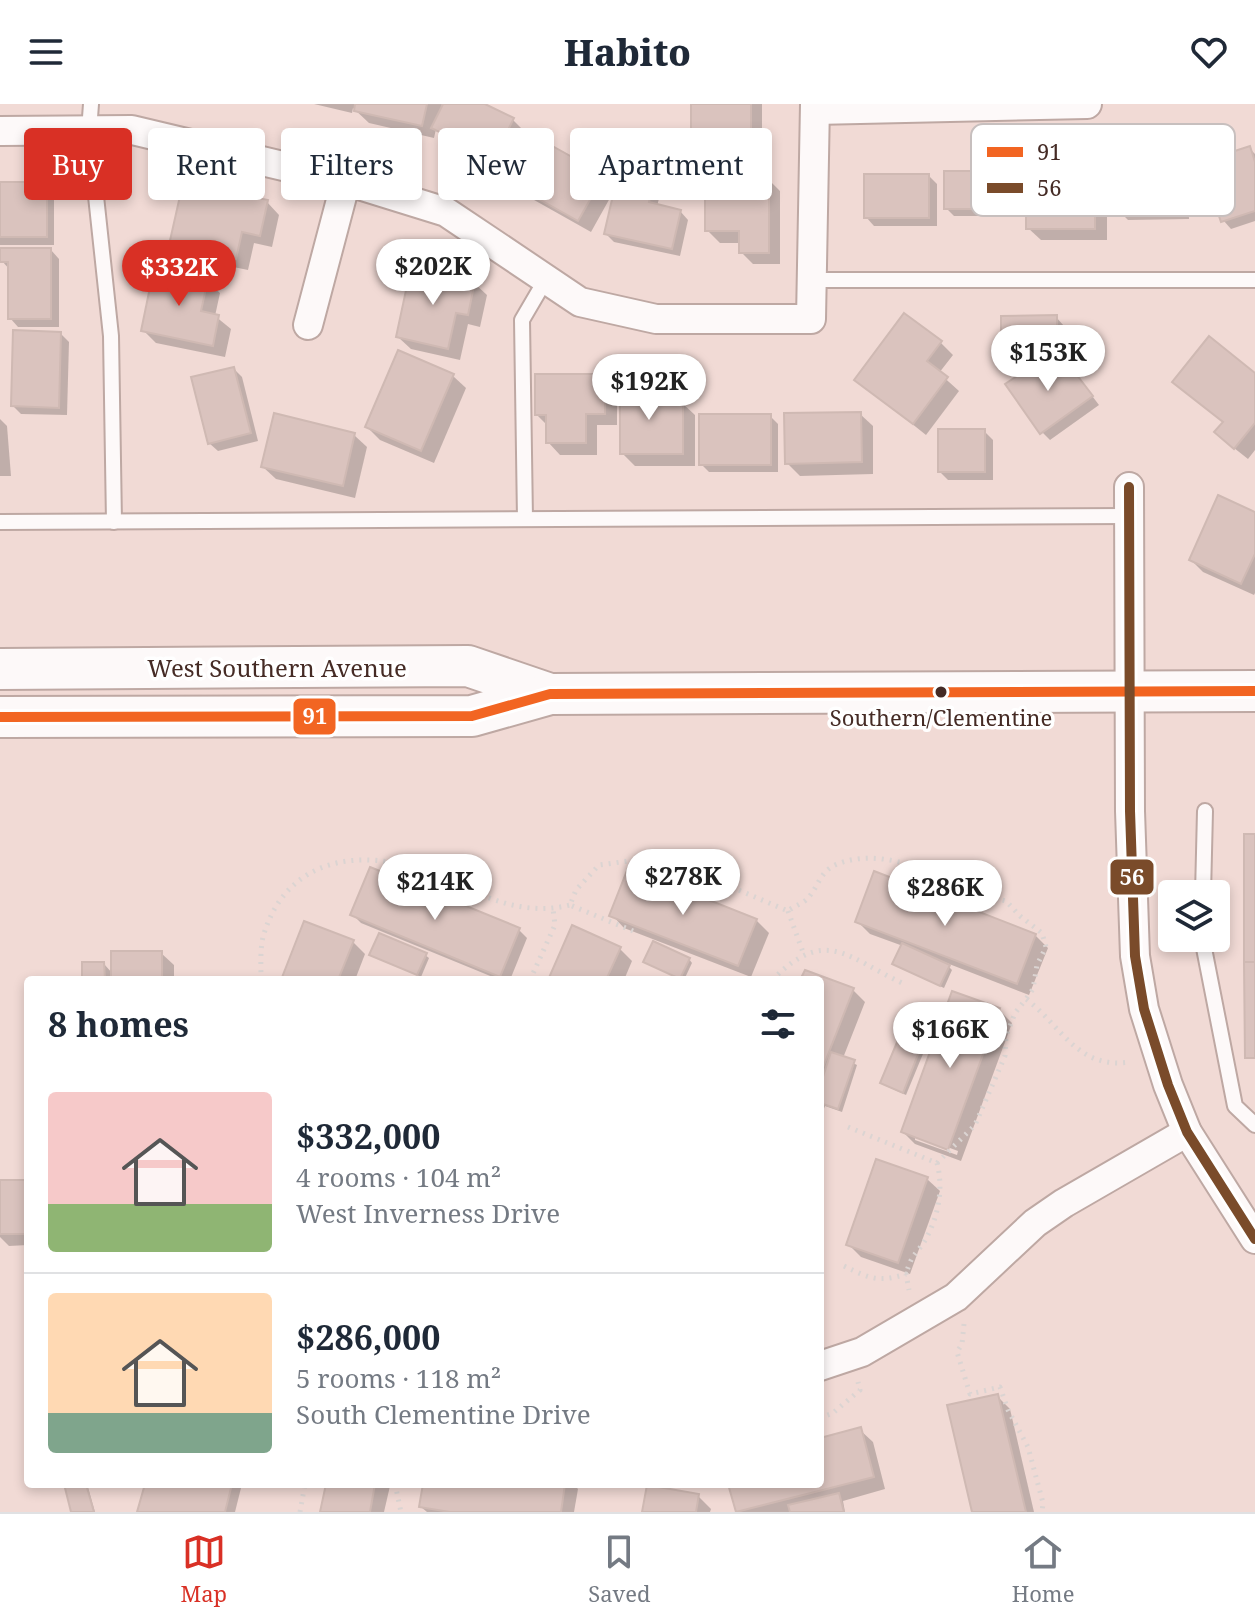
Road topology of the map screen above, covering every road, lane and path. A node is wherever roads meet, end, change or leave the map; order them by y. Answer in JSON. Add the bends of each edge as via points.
{"nodes":[{"id":1,"x":1087,"y":104,"type":"edge"},
{"id":2,"x":815,"y":107,"type":"edge"},
{"id":3,"x":90,"y":117,"type":"edge"},
{"id":4,"x":0,"y":131,"type":"edge"},
{"id":5,"x":281,"y":166,"type":"edge"},
{"id":6,"x":341,"y":200,"type":"edge"},
{"id":7,"x":407,"y":200,"type":"edge"},
{"id":8,"x":546,"y":279,"type":"junction"},
{"id":9,"x":812,"y":280,"type":"junction"},
{"id":10,"x":1255,"y":280,"type":"edge"},
{"id":11,"x":308,"y":325,"type":"dead end"},
{"id":12,"x":1129,"y":487,"type":"dead end"},
{"id":13,"x":1129,"y":516,"type":"junction"},
{"id":14,"x":525,"y":519,"type":"junction"},
{"id":15,"x":0,"y":522,"type":"edge"},
{"id":16,"x":114,"y":522,"type":"junction"},
{"id":17,"x":0,"y":669,"type":"edge"},
{"id":18,"x":1255,"y":691,"type":"edge"},
{"id":19,"x":1128,"y":692,"type":"junction"},
{"id":20,"x":550,"y":694,"type":"junction"},
{"id":21,"x":0,"y":717,"type":"edge"},
{"id":22,"x":1205,"y":811,"type":"dead end"},
{"id":23,"x":1203,"y":880,"type":"edge"},
{"id":24,"x":570,"y":905,"type":"junction"},
{"id":25,"x":553,"y":909,"type":"junction"},
{"id":26,"x":788,"y":911,"type":"junction"},
{"id":27,"x":633,"y":931,"type":"dead end"},
{"id":28,"x":1205,"y":952,"type":"edge"},
{"id":29,"x":804,"y":955,"type":"junction"},
{"id":30,"x":261,"y":976,"type":"edge"},
{"id":31,"x":532,"y":976,"type":"edge"},
{"id":32,"x":776,"y":976,"type":"edge"},
{"id":33,"x":904,"y":984,"type":"dead end"},
{"id":34,"x":1026,"y":999,"type":"junction"},
{"id":35,"x":1130,"y":1062,"type":"dead end"},
{"id":36,"x":1255,"y":1125,"type":"edge"},
{"id":37,"x":848,"y":1127,"type":"dead end"},
{"id":38,"x":1187,"y":1132,"type":"junction"},
{"id":39,"x":937,"y":1163,"type":"junction"},
{"id":40,"x":1255,"y":1239,"type":"edge"},
{"id":41,"x":844,"y":1266,"type":"dead end"},
{"id":42,"x":906,"y":1274,"type":"junction"},
{"id":43,"x":909,"y":1290,"type":"dead end"},
{"id":44,"x":964,"y":1323,"type":"dead end"},
{"id":45,"x":824,"y":1365,"type":"edge"},
{"id":46,"x":865,"y":1380,"type":"dead end"},
{"id":47,"x":824,"y":1416,"type":"edge"},
{"id":48,"x":304,"y":1488,"type":"edge"},
{"id":49,"x":396,"y":1488,"type":"edge"},
{"id":50,"x":300,"y":1512,"type":"edge"},
{"id":51,"x":401,"y":1512,"type":"edge"},
{"id":52,"x":1042,"y":1512,"type":"edge"}],
"edges":[{"from":1,"to":2,"type":"street"},
{"from":2,"to":9,"type":"street"},
{"from":3,"to":4,"type":"street"},
{"from":3,"to":5,"type":"street"},
{"from":3,"to":16,"type":"lane","via":[[111,336]]},
{"from":6,"to":11,"type":"street"},
{"from":7,"to":8,"type":"street","via":[[446,212]]},
{"from":8,"to":9,"type":"street","via":[[580,302],[656,319],[811,319]]},
{"from":8,"to":14,"type":"lane","via":[[522,320]]},
{"from":9,"to":10,"type":"lane"},
{"from":12,"to":13,"type":"street"},
{"from":13,"to":14,"type":"lane"},
{"from":13,"to":19,"type":"street"},
{"from":14,"to":16,"type":"lane"},
{"from":15,"to":16,"type":"lane"},
{"from":17,"to":20,"type":"main road","name":"West Southern Avenue","via":[[468,666]]},
{"from":18,"to":19,"type":"main road","name":"West Southern Avenue"},
{"from":19,"to":20,"type":"main road","name":"West Southern Avenue"},
{"from":19,"to":38,"type":"street","via":[[1135,956],[1144,1009]]},
{"from":20,"to":21,"type":"main road","name":"West Southern Avenue","via":[[472,716]]},
{"from":22,"to":23,"type":"lane"},
{"from":24,"to":25,"type":"path"},
{"from":24,"to":26,"type":"path","via":[[599,865],[636,860],[682,866]]},
{"from":24,"to":27,"type":"path"},
{"from":25,"to":30,"type":"path","via":[[491,901],[413,868],[357,859],[327,866],[289,887],[263,937]]},
{"from":25,"to":31,"type":"path","via":[[555,925]]},
{"from":26,"to":29,"type":"path"},
{"from":26,"to":34,"type":"path","via":[[807,900],[833,866],[855,860],[886,859],[1006,901],[1042,933],[1046,947]]},
{"from":28,"to":36,"type":"lane","via":[[1235,1106]]},
{"from":29,"to":32,"type":"path"},
{"from":29,"to":33,"type":"path","via":[[816,949],[844,953]]},
{"from":34,"to":35,"type":"path","via":[[1078,1050],[1105,1061]]},
{"from":34,"to":39,"type":"path","via":[[1015,1013],[1005,1056],[975,1125]]},
{"from":37,"to":39,"type":"path"},
{"from":38,"to":40,"type":"street"},
{"from":38,"to":45,"type":"street","via":[[1035,1223],[956,1297],[862,1352]]},
{"from":39,"to":42,"type":"path","via":[[939,1206]]},
{"from":41,"to":42,"type":"path","via":[[872,1279]]},
{"from":42,"to":43,"type":"path"},
{"from":44,"to":52,"type":"path","via":[[957,1352],[970,1394],[1000,1387],[1028,1447]]},
{"from":46,"to":47,"type":"path","via":[[857,1383],[860,1390]]},
{"from":48,"to":50,"type":"path"},
{"from":49,"to":51,"type":"path"}]}
